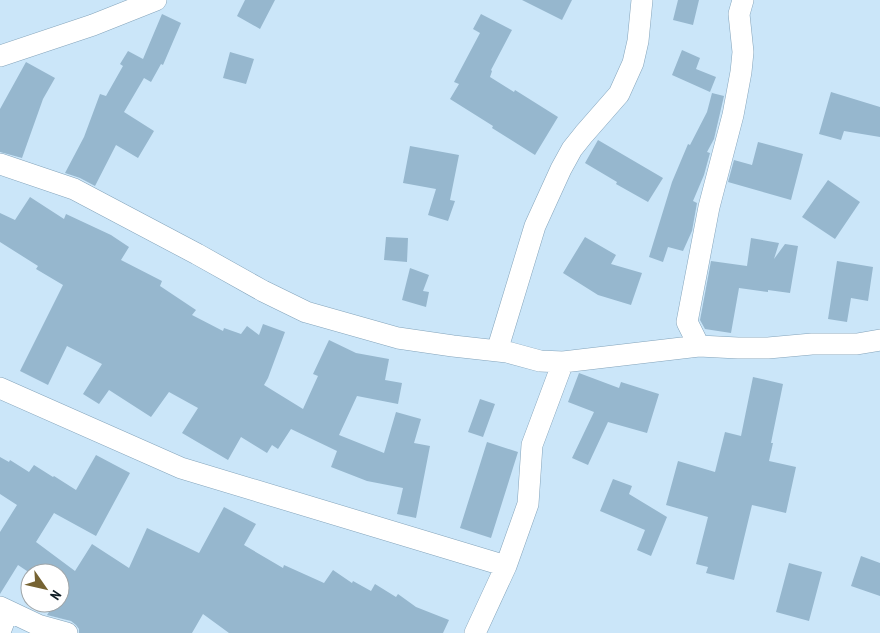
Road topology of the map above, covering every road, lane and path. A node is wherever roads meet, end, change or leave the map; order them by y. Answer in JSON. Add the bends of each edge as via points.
{"nodes":[{"id":1,"x":156,"y":0,"type":"edge"},
{"id":2,"x":642,"y":0,"type":"edge"},
{"id":3,"x":743,"y":0,"type":"edge"},
{"id":4,"x":0,"y":56,"type":"edge"},
{"id":5,"x":0,"y":164,"type":"edge"},
{"id":6,"x":880,"y":340,"type":"edge"},
{"id":7,"x":699,"y":346,"type":"junction"},
{"id":8,"x":497,"y":350,"type":"junction"},
{"id":9,"x":564,"y":362,"type":"junction"},
{"id":10,"x":0,"y":388,"type":"edge"},
{"id":11,"x":506,"y":566,"type":"junction"},
{"id":12,"x":4,"y":609,"type":"edge"},
{"id":13,"x":0,"y":632,"type":"edge"},
{"id":14,"x":67,"y":633,"type":"edge"},
{"id":15,"x":475,"y":633,"type":"edge"}],
"edges":[{"from":1,"to":4,"type":"street"},
{"from":2,"to":8,"type":"street","via":[[633,63],[619,94],[572,149],[561,169],[535,226]]},
{"from":3,"to":7,"type":"street","via":[[740,14],[741,72],[708,207],[687,322]]},
{"from":5,"to":8,"type":"street","via":[[74,190],[306,312],[398,338]]},
{"from":6,"to":7,"type":"street","via":[[768,348]]},
{"from":7,"to":9,"type":"street"},
{"from":8,"to":9,"type":"street","via":[[540,361]]},
{"from":9,"to":11,"type":"street","via":[[532,445],[528,504]]},
{"from":10,"to":11,"type":"street","via":[[181,468]]},
{"from":11,"to":15,"type":"street"},
{"from":12,"to":13,"type":"street"},
{"from":12,"to":14,"type":"street","via":[[38,625]]}]}
